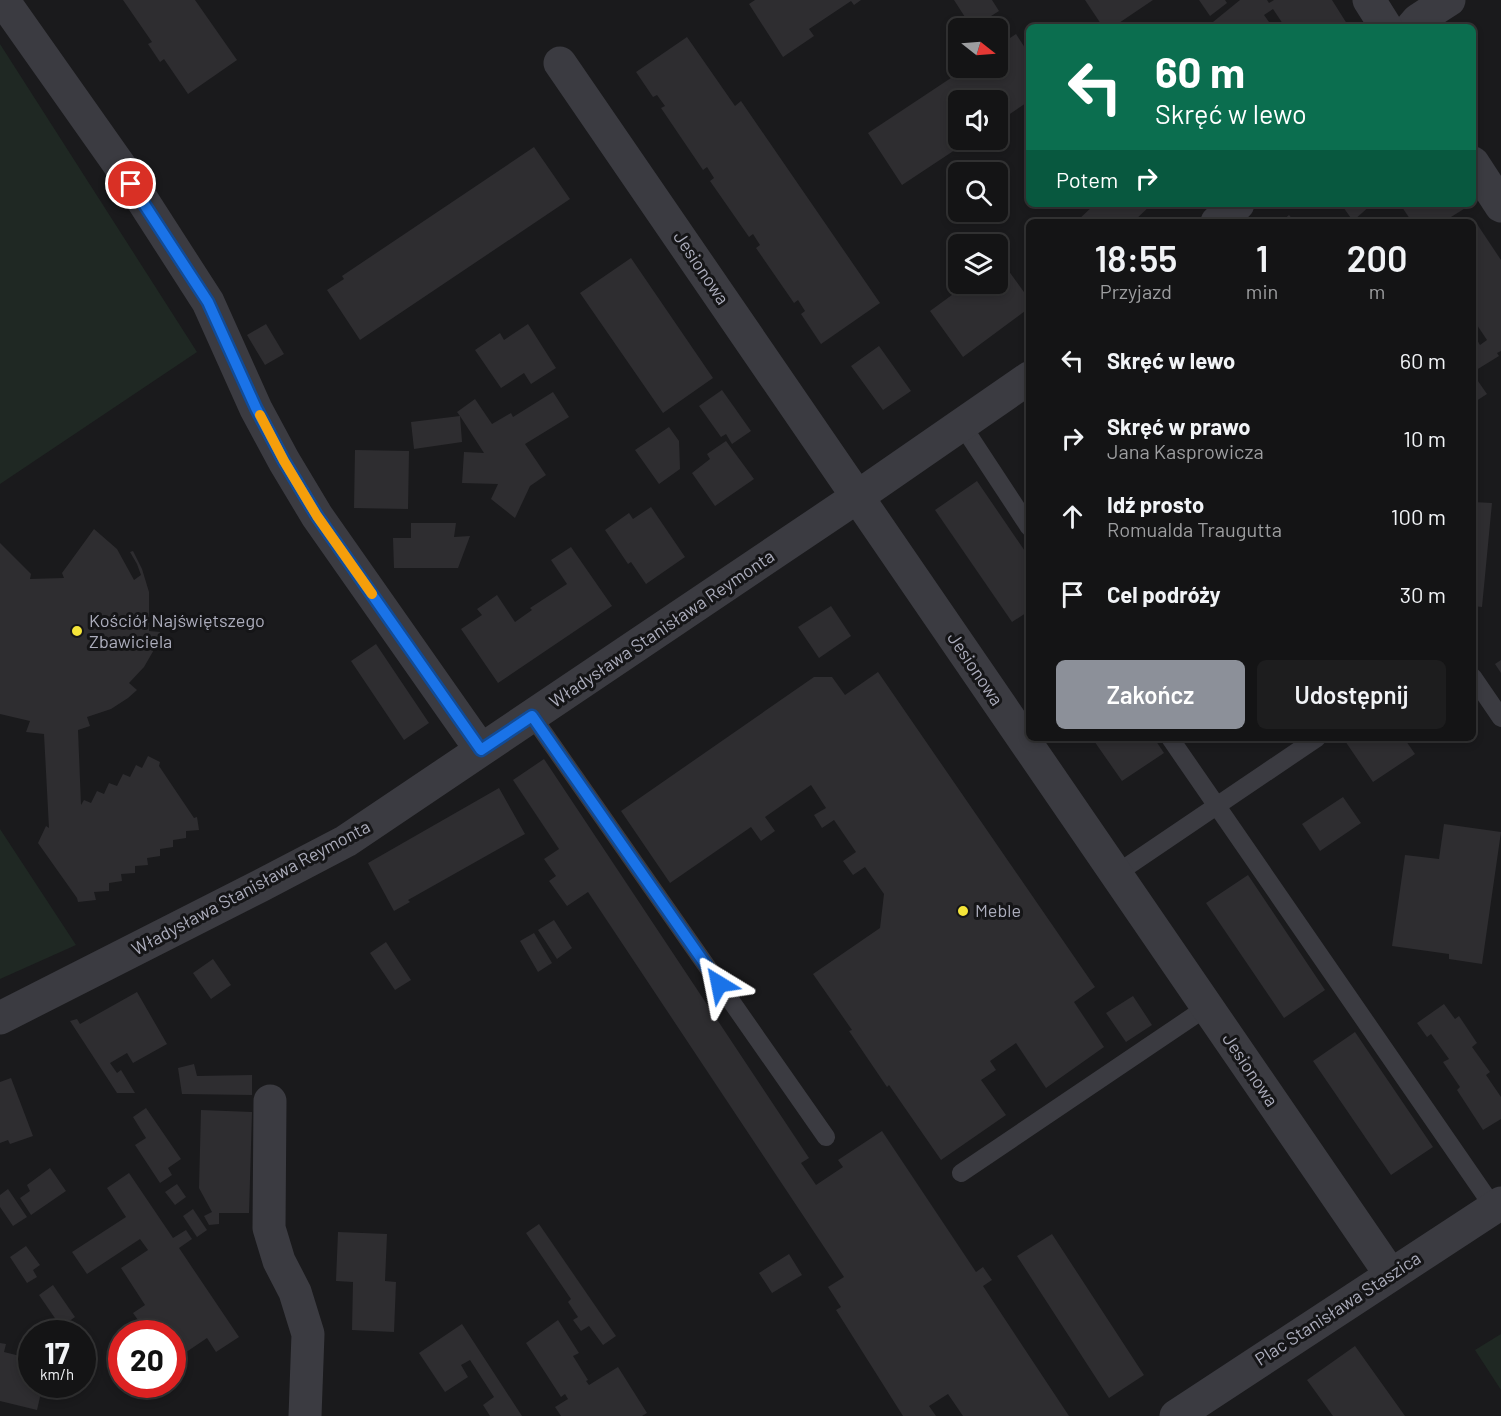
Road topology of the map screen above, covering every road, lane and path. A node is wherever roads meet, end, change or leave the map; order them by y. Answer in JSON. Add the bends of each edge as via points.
{"nodes":[{"id":1,"x":3,"y":0,"type":"edge"},
{"id":2,"x":1369,"y":0,"type":"edge"},
{"id":3,"x":1449,"y":0,"type":"edge"},
{"id":4,"x":1384,"y":24,"type":"edge"},
{"id":5,"x":1415,"y":24,"type":"edge"},
{"id":6,"x":560,"y":63,"type":"dead end"},
{"id":7,"x":1476,"y":168,"type":"edge"},
{"id":8,"x":1501,"y":206,"type":"edge"},
{"id":9,"x":1235,"y":207,"type":"edge"},
{"id":10,"x":1221,"y":219,"type":"edge"},
{"id":11,"x":1026,"y":380,"type":"edge"},
{"id":12,"x":962,"y":425,"type":"junction"},
{"id":13,"x":857,"y":497,"type":"junction"},
{"id":14,"x":1026,"y":522,"type":"edge"},
{"id":15,"x":1476,"y":681,"type":"edge"},
{"id":16,"x":532,"y":716,"type":"junction"},
{"id":17,"x":1501,"y":718,"type":"edge"},
{"id":18,"x":1172,"y":741,"type":"edge"},
{"id":19,"x":1313,"y":741,"type":"edge"},
{"id":20,"x":481,"y":750,"type":"junction"},
{"id":21,"x":1217,"y":806,"type":"junction"},
{"id":22,"x":1116,"y":874,"type":"junction"},
{"id":23,"x":1207,"y":1007,"type":"junction"},
{"id":24,"x":0,"y":1018,"type":"edge"},
{"id":25,"x":270,"y":1101,"type":"dead end"},
{"id":26,"x":826,"y":1137,"type":"dead end"},
{"id":27,"x":961,"y":1173,"type":"dead end"},
{"id":28,"x":1498,"y":1205,"type":"edge"},
{"id":29,"x":1390,"y":1275,"type":"junction"},
{"id":30,"x":305,"y":1416,"type":"edge"},
{"id":31,"x":1176,"y":1416,"type":"edge"}],
"edges":[{"from":1,"to":20,"type":"street","via":[[125,173],[208,302],[256,408],[317,516]]},
{"from":2,"to":4,"type":"street"},
{"from":3,"to":5,"type":"street"},
{"from":6,"to":13,"type":"street","name":"Jesionowa"},
{"from":7,"to":8,"type":"street"},
{"from":9,"to":10,"type":"street"},
{"from":11,"to":12,"type":"street","name":"Władysława Stanisława Reymonta"},
{"from":12,"to":13,"type":"street","name":"Władysława Stanisława Reymonta"},
{"from":12,"to":14,"type":"lane"},
{"from":13,"to":16,"type":"street","name":"Władysława Stanisława Reymonta"},
{"from":13,"to":22,"type":"street","name":"Jesionowa"},
{"from":15,"to":17,"type":"lane"},
{"from":16,"to":20,"type":"street","name":"Władysława Stanisława Reymonta"},
{"from":16,"to":26,"type":"lane"},
{"from":18,"to":21,"type":"lane"},
{"from":19,"to":21,"type":"lane"},
{"from":20,"to":24,"type":"street","name":"Władysława Stanisława Reymonta","via":[[346,841]]},
{"from":21,"to":22,"type":"lane"},
{"from":21,"to":28,"type":"lane"},
{"from":22,"to":23,"type":"street","name":"Jesionowa"},
{"from":23,"to":27,"type":"lane"},
{"from":23,"to":29,"type":"street","name":"Jesionowa"},
{"from":25,"to":30,"type":"street","via":[[270,1228],[279,1262],[295,1292],[308,1334]]},
{"from":28,"to":29,"type":"street","name":"Plac Stanisława Staszica"},
{"from":29,"to":31,"type":"street","name":"Plac Stanisława Staszica"}]}
